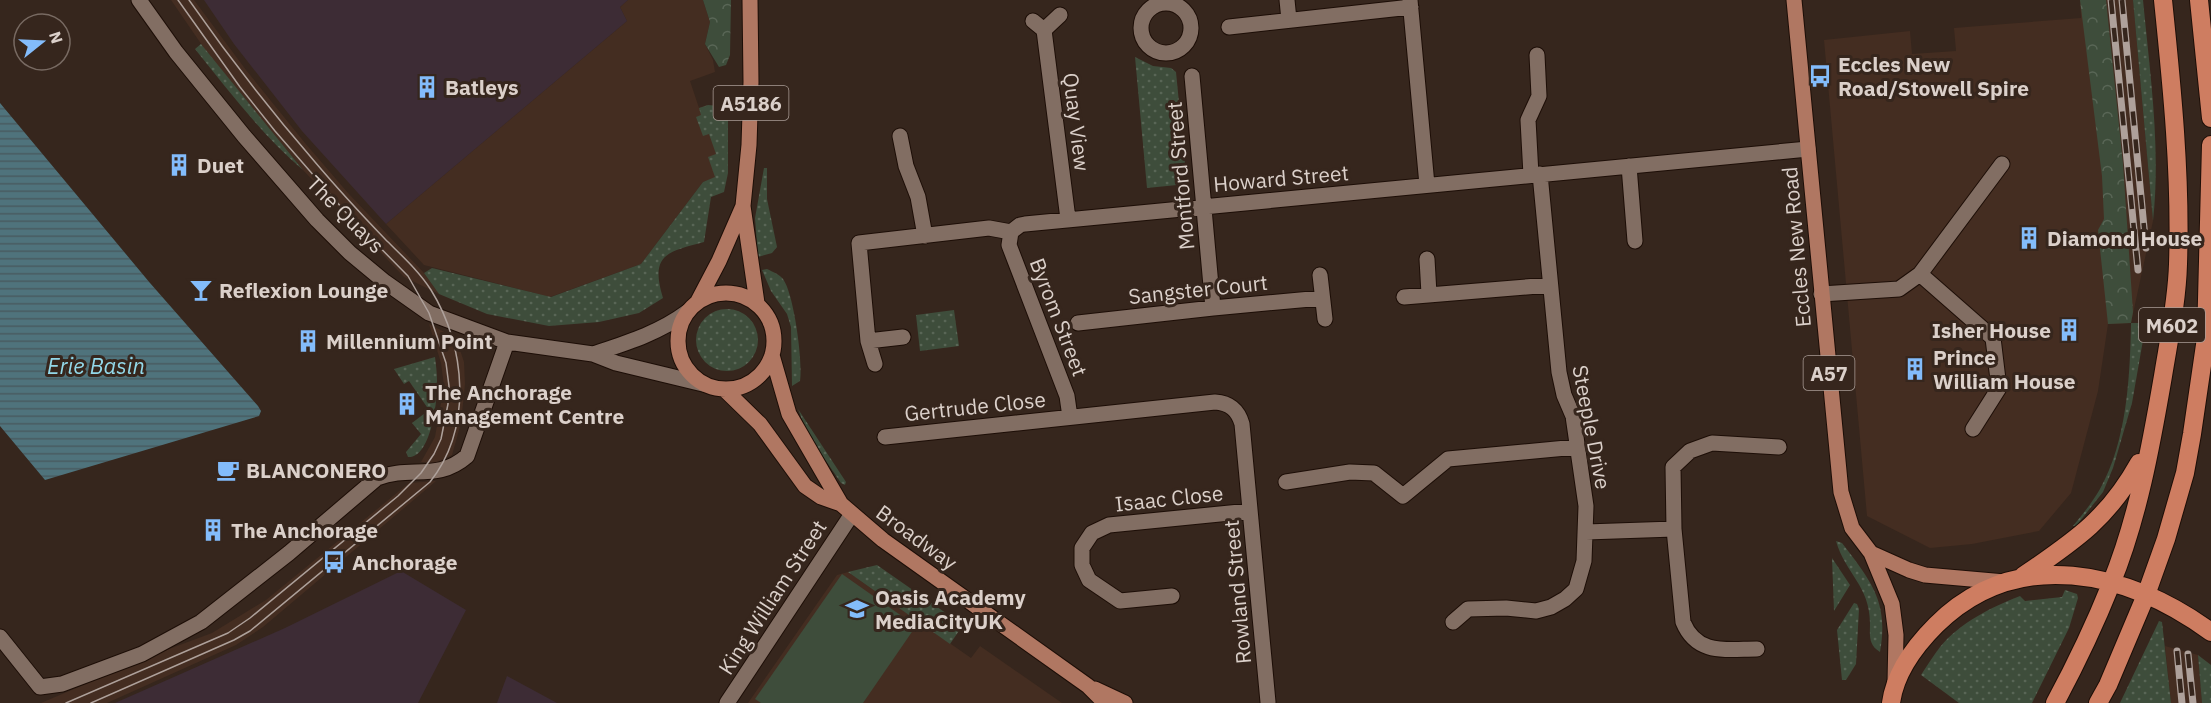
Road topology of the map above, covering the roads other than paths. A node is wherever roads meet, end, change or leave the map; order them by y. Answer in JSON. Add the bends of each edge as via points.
{"nodes":[{"id":1,"x":139,"y":0,"type":"edge"},
{"id":2,"x":750,"y":0,"type":"edge"},
{"id":3,"x":1287,"y":0,"type":"edge"},
{"id":4,"x":1794,"y":0,"type":"edge"},
{"id":5,"x":2163,"y":0,"type":"edge"},
{"id":6,"x":2199,"y":0,"type":"edge"},
{"id":7,"x":1411,"y":3,"type":"edge"},
{"id":8,"x":1060,"y":15,"type":"dead end"},
{"id":9,"x":1289,"y":20,"type":"junction"},
{"id":10,"x":1229,"y":27,"type":"dead end"},
{"id":11,"x":1537,"y":56,"type":"dead end"},
{"id":12,"x":1191,"y":76,"type":"dead end"},
{"id":13,"x":2211,"y":118,"type":"edge"},
{"id":14,"x":900,"y":136,"type":"dead end"},
{"id":15,"x":2211,"y":145,"type":"edge"},
{"id":16,"x":1808,"y":149,"type":"junction"},
{"id":17,"x":2002,"y":164,"type":"dead end"},
{"id":18,"x":1629,"y":166,"type":"junction"},
{"id":19,"x":1536,"y":175,"type":"junction"},
{"id":20,"x":1427,"y":185,"type":"junction"},
{"id":21,"x":743,"y":206,"type":"junction"},
{"id":22,"x":1204,"y":207,"type":"junction"},
{"id":23,"x":1068,"y":219,"type":"junction"},
{"id":24,"x":1011,"y":232,"type":"junction"},
{"id":25,"x":925,"y":236,"type":"junction"},
{"id":26,"x":1635,"y":241,"type":"dead end"},
{"id":27,"x":1426,"y":259,"type":"dead end"},
{"id":28,"x":1920,"y":274,"type":"junction"},
{"id":29,"x":1320,"y":275,"type":"dead end"},
{"id":30,"x":1550,"y":285,"type":"junction"},
{"id":31,"x":1429,"y":294,"type":"junction"},
{"id":32,"x":1821,"y":294,"type":"junction"},
{"id":33,"x":1404,"y":297,"type":"dead end"},
{"id":34,"x":1322,"y":298,"type":"junction"},
{"id":35,"x":698,"y":301,"type":"junction"},
{"id":36,"x":757,"y":303,"type":"junction"},
{"id":37,"x":1213,"y":308,"type":"junction"},
{"id":38,"x":687,"y":312,"type":"junction"},
{"id":39,"x":1325,"y":319,"type":"dead end"},
{"id":40,"x":1078,"y":323,"type":"dead end"},
{"id":41,"x":903,"y":338,"type":"dead end"},
{"id":42,"x":868,"y":341,"type":"junction"},
{"id":43,"x":507,"y":342,"type":"junction"},
{"id":44,"x":593,"y":354,"type":"junction"},
{"id":45,"x":772,"y":355,"type":"junction"},
{"id":46,"x":875,"y":364,"type":"dead end"},
{"id":47,"x":703,"y":384,"type":"junction"},
{"id":48,"x":724,"y":389,"type":"junction"},
{"id":49,"x":1233,"y":408,"type":"joint"},
{"id":50,"x":1070,"y":417,"type":"junction"},
{"id":51,"x":1973,"y":429,"type":"dead end"},
{"id":52,"x":885,"y":437,"type":"dead end"},
{"id":53,"x":2152,"y":441,"type":"junction"},
{"id":54,"x":1576,"y":447,"type":"junction"},
{"id":55,"x":1779,"y":447,"type":"dead end"},
{"id":56,"x":1286,"y":482,"type":"dead end"},
{"id":57,"x":846,"y":509,"type":"junction"},
{"id":58,"x":1250,"y":511,"type":"junction"},
{"id":59,"x":1674,"y":530,"type":"junction"},
{"id":60,"x":1586,"y":532,"type":"junction"},
{"id":61,"x":1871,"y":553,"type":"junction"},
{"id":62,"x":2013,"y":579,"type":"junction"},
{"id":63,"x":2112,"y":583,"type":"junction"},
{"id":64,"x":2145,"y":595,"type":"junction"},
{"id":65,"x":1172,"y":596,"type":"dead end"},
{"id":66,"x":1453,"y":622,"type":"dead end"},
{"id":67,"x":2211,"y":632,"type":"edge"},
{"id":68,"x":0,"y":637,"type":"edge"},
{"id":69,"x":1757,"y":649,"type":"dead end"},
{"id":70,"x":1088,"y":686,"type":"junction"},
{"id":71,"x":1890,"y":697,"type":"edge"},
{"id":72,"x":1125,"y":702,"type":"edge"},
{"id":73,"x":1268,"y":702,"type":"edge"},
{"id":74,"x":727,"y":703,"type":"edge"},
{"id":75,"x":1105,"y":703,"type":"edge"},
{"id":76,"x":2055,"y":703,"type":"edge"},
{"id":77,"x":2098,"y":703,"type":"edge"}],
"edges":[{"from":1,"to":43,"type":"street","name":"The Quays","via":[[244,136],[350,253],[429,313]]},
{"from":2,"to":21,"type":"main road","number":"A5186","via":[[749,145]]},
{"from":3,"to":9,"type":"street"},
{"from":4,"to":16,"type":"main road","name":"Eccles New Road","number":"A57"},
{"from":5,"to":53,"type":"highway","number":"M602","via":[[2174,120],[2178,265],[2173,321]]},
{"from":6,"to":13,"type":"highway"},
{"from":7,"to":9,"type":"street"},
{"from":7,"to":20,"type":"street"},
{"from":8,"to":23,"type":"street","name":"Quay View","via":[[1039,26]]},
{"from":9,"to":10,"type":"street"},
{"from":11,"to":19,"type":"street","name":"Steeple Drive","via":[[1539,96],[1528,120]]},
{"from":12,"to":22,"type":"street","name":"Montford Street"},
{"from":14,"to":25,"type":"street"},
{"from":15,"to":64,"type":"highway","number":"M602","via":[[2203,370],[2185,472]]},
{"from":16,"to":18,"type":"street","name":"Howard Street"},
{"from":16,"to":32,"type":"main road","name":"Eccles New Road","number":"A57"},
{"from":17,"to":28,"type":"street"},
{"from":18,"to":19,"type":"street","name":"Howard Street"},
{"from":18,"to":26,"type":"street"},
{"from":19,"to":20,"type":"street","name":"Howard Street"},
{"from":19,"to":30,"type":"street","name":"Steeple Drive"},
{"from":20,"to":22,"type":"street","name":"Howard Street"},
{"from":21,"to":35,"type":"main road","number":"A5186"},
{"from":21,"to":36,"type":"main road","number":"A5186"},
{"from":22,"to":23,"type":"street","name":"Howard Street"},
{"from":22,"to":37,"type":"street","name":"Montford Street"},
{"from":23,"to":24,"type":"street","name":"Howard Street","via":[[1025,224]]},
{"from":24,"to":25,"type":"street","name":"Howard Street","via":[[989,228]]},
{"from":24,"to":50,"type":"street","name":"Byrom Street","via":[[1009,245],[1067,396]]},
{"from":25,"to":42,"type":"street","name":"Howard Street","via":[[859,243]]},
{"from":27,"to":31,"type":"street"},
{"from":28,"to":32,"type":"street","via":[[1899,289]]},
{"from":28,"to":51,"type":"street","via":[[1993,338],[2000,388]]},
{"from":29,"to":34,"type":"street"},
{"from":30,"to":31,"type":"street"},
{"from":30,"to":54,"type":"street","name":"Steeple Drive","via":[[1559,372],[1573,416]]},
{"from":31,"to":33,"type":"street"},
{"from":32,"to":61,"type":"main road","name":"Eccles New Road","number":"A57","via":[[1841,492],[1852,528]]},
{"from":34,"to":37,"type":"street","name":"Sangster Court"},
{"from":34,"to":39,"type":"street"},
{"from":35,"to":36,"type":"main road","number":"A5186","via":[[728,292]]},
{"from":35,"to":38,"type":"main road","number":"A5186"},
{"from":36,"to":45,"type":"main road","number":"A5186","via":[[772,327]]},
{"from":37,"to":40,"type":"street","name":"Sangster Court"},
{"from":38,"to":44,"type":"street","name":"The Quays","via":[[651,333]]},
{"from":38,"to":47,"type":"main road","number":"A5186","via":[[678,334],[678,346],[686,368]]},
{"from":41,"to":42,"type":"street"},
{"from":42,"to":46,"type":"street","name":"Howard Street"},
{"from":43,"to":44,"type":"street","name":"The Quays"},
{"from":43,"to":68,"type":"street","via":[[467,456],[455,466],[439,471],[393,472],[377,478],[201,622],[142,654],[62,684],[40,687]]},
{"from":44,"to":47,"type":"street","name":"The Quays"},
{"from":45,"to":48,"type":"main road","via":[[754,380]]},
{"from":45,"to":57,"type":"main road","name":"Broadway","number":"A5186","via":[[789,414]]},
{"from":47,"to":48,"type":"main road"},
{"from":48,"to":57,"type":"main road","name":"Broadway","number":"A5186","via":[[760,424],[805,486]]},
{"from":49,"to":50,"type":"street","name":"Gertrude Close","via":[[1215,402]]},
{"from":49,"to":58,"type":"street","name":"Rowland Street","via":[[1242,424]]},
{"from":50,"to":52,"type":"street","name":"Gertrude Close"},
{"from":53,"to":62,"type":"highway","number":"M602","via":[[2126,487],[2084,534]]},
{"from":53,"to":63,"type":"highway","number":"M602"},
{"from":54,"to":56,"type":"street","via":[[1448,459],[1403,496],[1374,473],[1350,472]]},
{"from":54,"to":60,"type":"street","name":"Steeple Drive","via":[[1586,506]]},
{"from":55,"to":59,"type":"street","via":[[1712,443],[1680,458],[1673,467]]},
{"from":57,"to":70,"type":"main road","name":"Broadway","number":"A5186","via":[[883,540]]},
{"from":57,"to":74,"type":"street","name":"King William Street"},
{"from":58,"to":65,"type":"street","name":"Isaac Close","via":[[1108,525],[1086,540],[1081,557],[1084,573],[1095,585],[1120,601]]},
{"from":58,"to":73,"type":"street","name":"Rowland Street"},
{"from":59,"to":60,"type":"street"},
{"from":59,"to":69,"type":"street","via":[[1686,631],[1706,647]]},
{"from":60,"to":66,"type":"street","name":"Steeple Drive","via":[[1581,575],[1576,589],[1565,599],[1536,611],[1468,609]]},
{"from":61,"to":62,"type":"main road","name":"Eccles New Road","number":"A57","via":[[1925,575]]},
{"from":61,"to":71,"type":"main road","name":"Eccles New Road","number":"A57","via":[[1896,620]]},
{"from":62,"to":63,"type":"highway","via":[[2067,574]]},
{"from":62,"to":71,"type":"highway","via":[[1980,593],[1940,621],[1914,650]]},
{"from":63,"to":64,"type":"highway"},
{"from":63,"to":76,"type":"highway"},
{"from":64,"to":67,"type":"highway","via":[[2184,613]]},
{"from":64,"to":77,"type":"highway"},
{"from":70,"to":72,"type":"main road","name":"Broadway","number":"A5186"},
{"from":70,"to":75,"type":"main road","name":"Broadway"}]}
